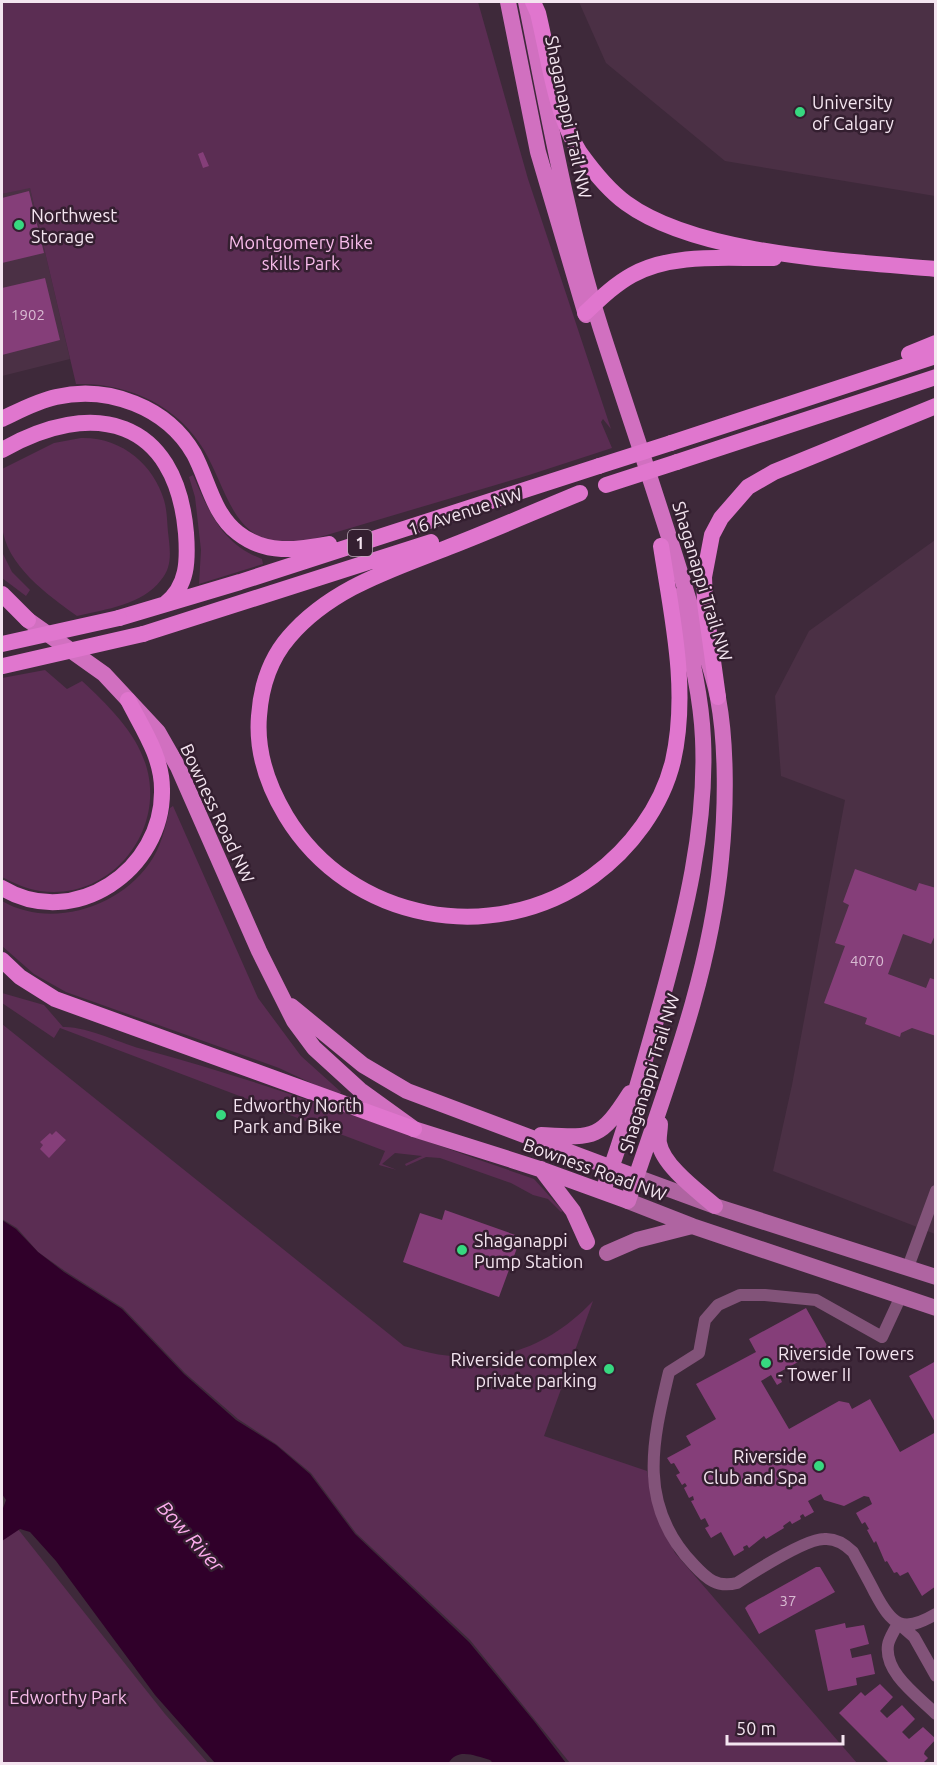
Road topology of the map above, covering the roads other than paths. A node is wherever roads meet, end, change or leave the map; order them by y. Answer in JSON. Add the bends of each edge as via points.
{"nodes":[{"id":1,"x":508,"y":2,"type":"edge"},
{"id":2,"x":526,"y":2,"type":"edge"},
{"id":3,"x":533,"y":2,"type":"edge"},
{"id":4,"x":808,"y":257,"type":"junction"},
{"id":5,"x":936,"y":268,"type":"edge"},
{"id":6,"x":590,"y":309,"type":"junction"},
{"id":7,"x":936,"y":343,"type":"edge"},
{"id":8,"x":936,"y":356,"type":"edge"},
{"id":9,"x":936,"y":376,"type":"edge"},
{"id":10,"x":936,"y":406,"type":"edge"},
{"id":11,"x":776,"y":408,"type":"junction"},
{"id":12,"x":2,"y":419,"type":"edge"},
{"id":13,"x":2,"y":450,"type":"edge"},
{"id":14,"x":580,"y":493,"type":"junction"},
{"id":15,"x":409,"y":527,"type":"junction"},
{"id":16,"x":662,"y":546,"type":"junction"},
{"id":17,"x":2,"y":594,"type":"edge"},
{"id":18,"x":162,"y":607,"type":"junction"},
{"id":19,"x":28,"y":620,"type":"joint"},
{"id":20,"x":2,"y":644,"type":"edge"},
{"id":21,"x":2,"y":666,"type":"edge"},
{"id":22,"x":718,"y":697,"type":"junction"},
{"id":23,"x":128,"y":700,"type":"junction"},
{"id":24,"x":2,"y":888,"type":"edge"},
{"id":25,"x":2,"y":960,"type":"edge"},
{"id":26,"x":285,"y":1001,"type":"junction"},
{"id":27,"x":642,"y":1075,"type":"junction"},
{"id":28,"x":661,"y":1105,"type":"junction"},
{"id":29,"x":414,"y":1129,"type":"junction"},
{"id":30,"x":526,"y":1135,"type":"junction"},
{"id":31,"x":540,"y":1168,"type":"junction"},
{"id":32,"x":612,"y":1168,"type":"junction"},
{"id":33,"x":636,"y":1177,"type":"junction"},
{"id":34,"x":603,"y":1191,"type":"junction"},
{"id":35,"x":936,"y":1191,"type":"edge"},
{"id":36,"x":628,"y":1201,"type":"junction"},
{"id":37,"x":715,"y":1206,"type":"junction"},
{"id":38,"x":692,"y":1226,"type":"junction"},
{"id":39,"x":587,"y":1242,"type":"dead end"},
{"id":40,"x":607,"y":1253,"type":"dead end"},
{"id":41,"x":908,"y":1267,"type":"junction"},
{"id":42,"x":936,"y":1277,"type":"edge"},
{"id":43,"x":901,"y":1296,"type":"junction"},
{"id":44,"x":936,"y":1308,"type":"edge"},
{"id":45,"x":936,"y":1614,"type":"edge"},
{"id":46,"x":898,"y":1623,"type":"junction"},
{"id":47,"x":936,"y":1676,"type":"edge"},
{"id":48,"x":936,"y":1714,"type":"edge"}],
"edges":[{"from":1,"to":6,"type":"main road","name":"Shaganappi Trail NW","via":[[538,152]]},
{"from":2,"to":6,"type":"main road","name":"Shaganappi Trail NW"},
{"from":3,"to":4,"type":"highway","via":[[563,114],[579,151],[602,182],[626,203],[687,234]]},
{"from":4,"to":5,"type":"highway"},
{"from":4,"to":6,"type":"highway","via":[[663,263],[633,274]]},
{"from":6,"to":16,"type":"main road","name":"Shaganappi Trail NW"},
{"from":6,"to":22,"type":"main road","name":"Shaganappi Trail NW","via":[[671,540]]},
{"from":7,"to":11,"type":"highway"},
{"from":8,"to":11,"type":"highway","name":"16 Avenue NW","number":"1"},
{"from":9,"to":14,"type":"highway","name":"16 Avenue NW","number":"1","bridge":true},
{"from":10,"to":22,"type":"highway","via":[[774,472],[748,487],[721,518],[712,535],[704,577]]},
{"from":11,"to":15,"type":"highway","name":"16 Avenue NW","number":"1","bridge":true},
{"from":12,"to":15,"type":"highway","via":[[41,402],[73,394],[104,395],[140,406],[184,440],[227,522],[248,540],[269,548],[298,549]]},
{"from":13,"to":18,"type":"highway","via":[[48,428],[89,421],[121,428],[154,450],[165,462],[178,489],[186,539],[182,584]]},
{"from":14,"to":16,"type":"highway","via":[[347,589],[310,615],[275,657],[260,699],[258,729],[260,754],[269,782],[280,807],[305,843],[357,887],[406,909],[431,915],[502,916],[567,893],[621,853],[653,810],[672,764],[677,738],[678,671]]},
{"from":14,"to":21,"type":"highway","name":"16 Avenue NW","number":"1","bridge":true,"via":[[143,634]]},
{"from":15,"to":18,"type":"highway","name":"16 Avenue NW","number":"1"},
{"from":16,"to":27,"type":"main road","name":"Shaganappi Trail NW","via":[[676,590],[699,696],[702,810],[682,925]]},
{"from":17,"to":19,"type":"highway"},
{"from":18,"to":20,"type":"highway","name":"16 Avenue NW","number":"1","bridge":true},
{"from":19,"to":23,"type":"main road","name":"Bowness Road NW","via":[[104,674]]},
{"from":22,"to":28,"type":"main road","name":"Shaganappi Trail NW","via":[[723,811],[714,918]]},
{"from":23,"to":24,"type":"highway","via":[[157,758],[162,786],[158,823],[142,856],[122,878],[83,898],[38,901]]},
{"from":23,"to":26,"type":"main road","name":"Bowness Road NW","via":[[158,732],[178,767]]},
{"from":25,"to":29,"type":"highway","via":[[20,977],[55,999]]},
{"from":26,"to":29,"type":"main road","name":"Bowness Road NW","via":[[314,1048],[360,1090]]},
{"from":26,"to":30,"type":"main road","name":"Bowness Road NW","via":[[363,1065],[407,1091]]},
{"from":27,"to":30,"type":"main road","via":[[611,1122],[596,1133],[586,1137]]},
{"from":27,"to":32,"type":"main road","name":"Shaganappi Trail NW"},
{"from":28,"to":33,"type":"main road","name":"Shaganappi Trail NW"},
{"from":28,"to":37,"type":"main road","via":[[659,1144],[666,1158],[685,1181]]},
{"from":29,"to":31,"type":"main road","name":"Bowness Road NW"},
{"from":30,"to":32,"type":"main road","name":"Bowness Road NW"},
{"from":31,"to":34,"type":"main road","name":"Bowness Road NW"},
{"from":31,"to":39,"type":"main road","via":[[573,1211]]},
{"from":32,"to":33,"type":"main road","name":"Bowness Road NW"},
{"from":32,"to":34,"type":"main road","name":"Shaganappi Trail NW"},
{"from":33,"to":36,"type":"main road","name":"Shaganappi Trail NW"},
{"from":33,"to":37,"type":"main road","name":"Bowness Road NW"},
{"from":34,"to":36,"type":"main road","name":"Bowness Road NW"},
{"from":35,"to":41,"type":"street"},
{"from":36,"to":38,"type":"main road","name":"Bowness Road NW"},
{"from":37,"to":41,"type":"main road","name":"Bowness Road NW"},
{"from":38,"to":40,"type":"main road","via":[[637,1240]]},
{"from":38,"to":43,"type":"main road","name":"Bowness Road NW"},
{"from":41,"to":42,"type":"main road","name":"Bowness Road NW"},
{"from":43,"to":44,"type":"main road","name":"Bowness Road NW"},
{"from":43,"to":46,"type":"street","via":[[882,1337],[816,1300],[740,1295],[718,1305],[705,1320],[699,1353],[669,1372],[652,1456],[661,1513],[677,1544],[709,1580],[721,1585],[737,1582],[813,1541],[830,1539],[853,1552],[884,1611]]},
{"from":45,"to":46,"type":"street","via":[[913,1625]]},
{"from":46,"to":47,"type":"street","via":[[914,1637]]},
{"from":46,"to":48,"type":"street","via":[[888,1644],[892,1669]]}]}
